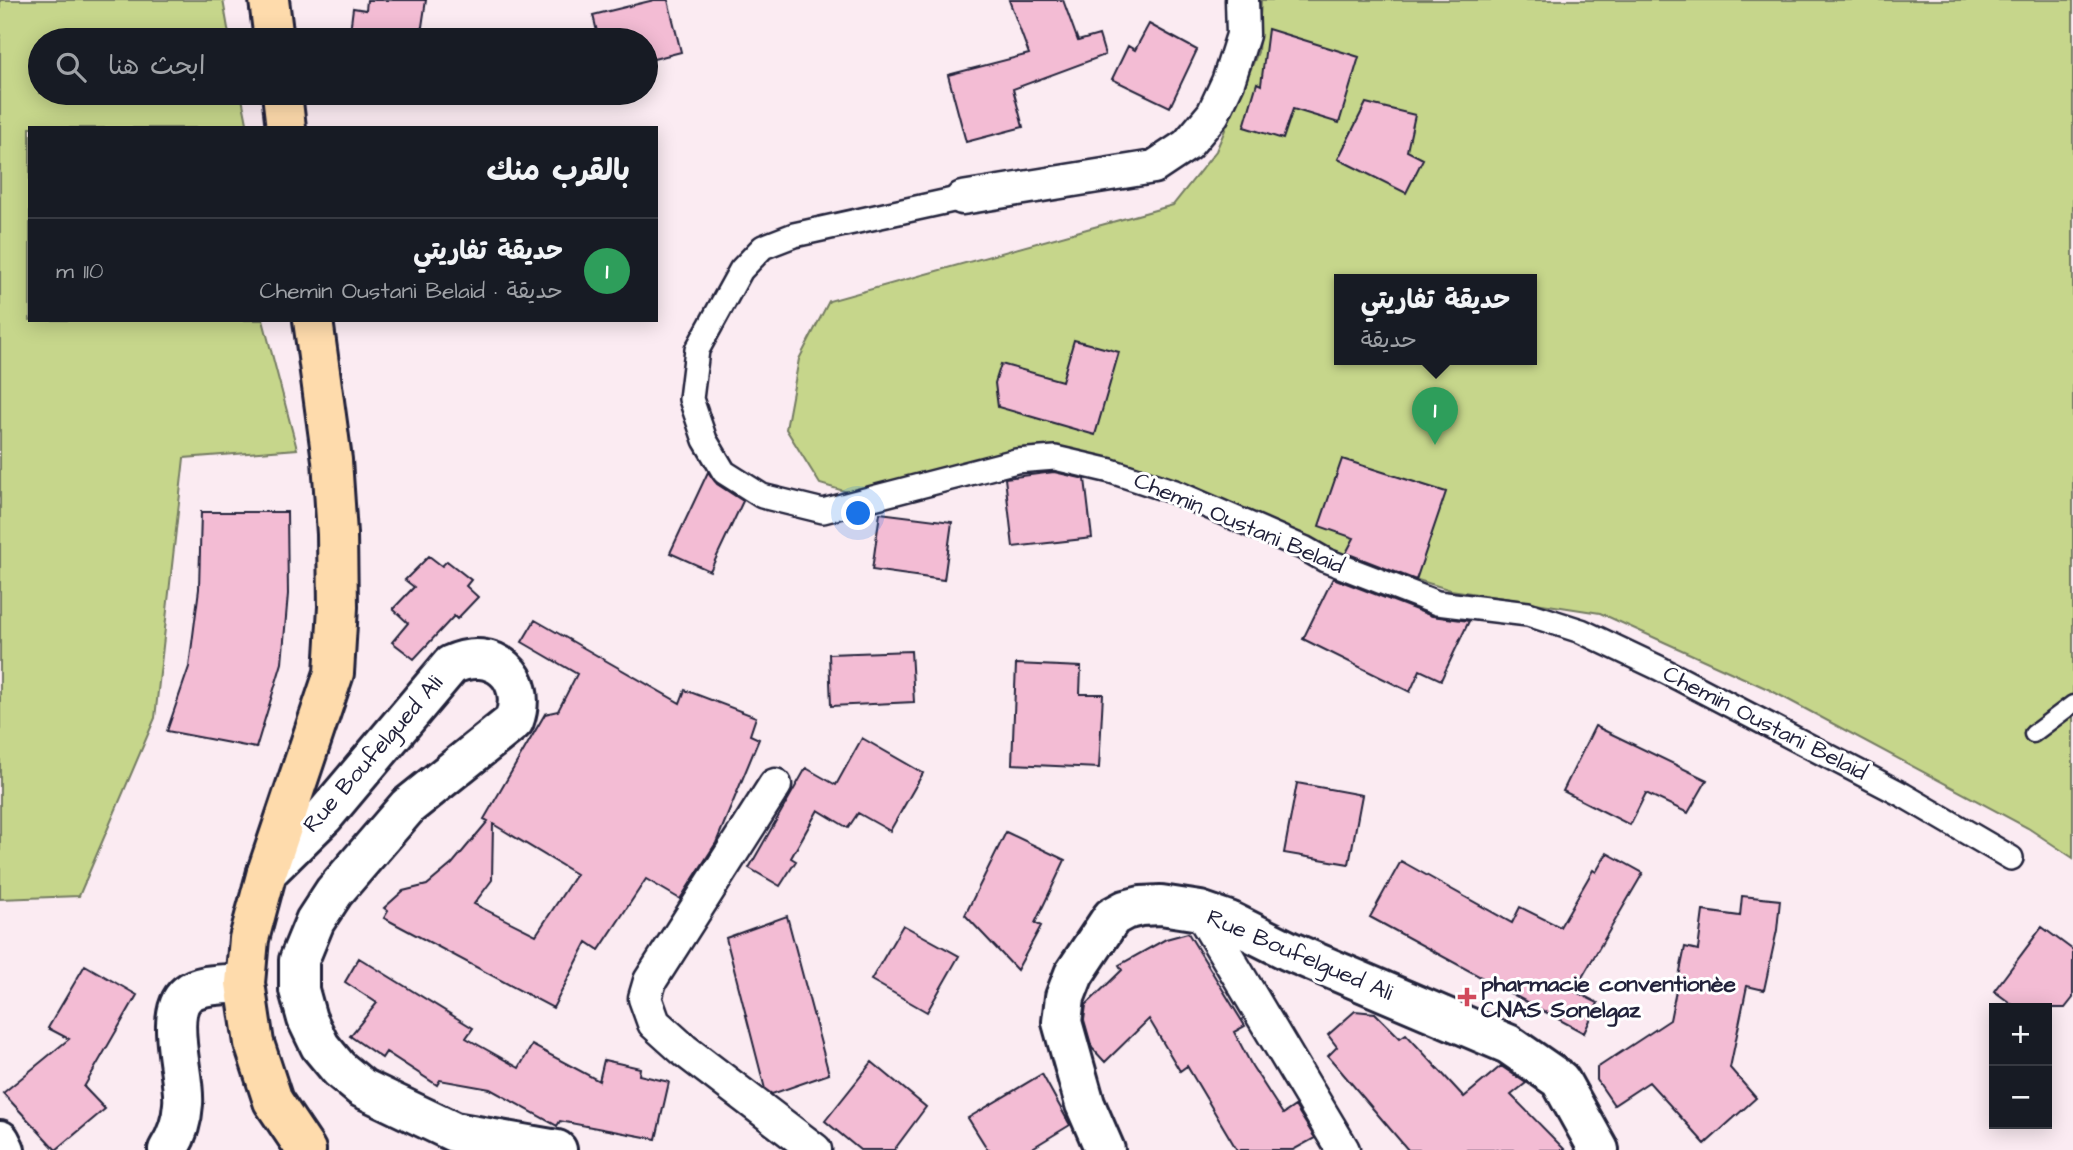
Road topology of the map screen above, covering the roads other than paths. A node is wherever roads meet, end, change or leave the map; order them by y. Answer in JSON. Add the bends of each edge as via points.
{"nodes":[{"id":1,"x":269,"y":0,"type":"edge"},
{"id":2,"x":1242,"y":0,"type":"edge"},
{"id":3,"x":273,"y":28,"type":"edge"},
{"id":4,"x":283,"y":105,"type":"edge"},
{"id":5,"x":286,"y":126,"type":"edge"},
{"id":6,"x":962,"y":198,"type":"joint"},
{"id":7,"x":313,"y":322,"type":"edge"},
{"id":8,"x":2073,"y":704,"type":"edge"},
{"id":9,"x":2033,"y":734,"type":"dead end"},
{"id":10,"x":775,"y":785,"type":"dead end"},
{"id":11,"x":2011,"y":858,"type":"dead end"},
{"id":12,"x":267,"y":872,"type":"junction"},
{"id":13,"x":1200,"y":911,"type":"junction"},
{"id":14,"x":245,"y":983,"type":"junction"},
{"id":15,"x":0,"y":1140,"type":"edge"},
{"id":16,"x":5,"y":1150,"type":"edge"},
{"id":17,"x":168,"y":1150,"type":"edge"},
{"id":18,"x":306,"y":1150,"type":"edge"},
{"id":19,"x":556,"y":1150,"type":"edge"},
{"id":20,"x":815,"y":1150,"type":"edge"},
{"id":21,"x":1105,"y":1150,"type":"edge"},
{"id":22,"x":1343,"y":1150,"type":"edge"},
{"id":23,"x":1598,"y":1150,"type":"edge"}],
"edges":[{"from":1,"to":3,"type":"main road"},
{"from":2,"to":6,"type":"street","name":"Chemin Oustani Belaid","via":[[1243,35],[1228,82],[1213,114],[1187,145],[1154,167]]},
{"from":4,"to":5,"type":"main road"},
{"from":6,"to":11,"type":"street","name":"Chemin Oustani Belaid","via":[[794,235],[763,247],[741,270],[697,350],[691,399],[705,440],[724,472],[762,496],[823,511],[1016,461],[1055,458],[1111,471],[1175,492],[1437,603],[1528,614],[1581,631],[1903,794]]},
{"from":7,"to":12,"type":"main road","via":[[337,534],[334,673]]},
{"from":8,"to":9,"type":"lane"},
{"from":10,"to":20,"type":"street","via":[[657,969],[646,998],[654,1023],[684,1050]]},
{"from":12,"to":14,"type":"main road","via":[[249,939]]},
{"from":12,"to":19,"type":"street","name":"Rue Boufelgued Ali","via":[[324,816],[451,665],[481,658],[508,673],[518,701],[514,721],[408,806],[334,892],[315,921],[299,960],[299,990],[320,1046],[362,1088],[454,1132]]},
{"from":13,"to":21,"type":"street","name":"Rue Boufelgued Ali","via":[[1161,905],[1125,910],[1105,925],[1074,974],[1062,1022],[1085,1104]]},
{"from":13,"to":22,"type":"street"},
{"from":13,"to":23,"type":"street","name":"Rue Boufelgued Ali","via":[[1508,1044],[1560,1080]]},
{"from":14,"to":17,"type":"street","via":[[198,988],[182,999],[176,1033],[183,1105],[178,1134]]},
{"from":14,"to":18,"type":"main road","via":[[254,1043],[273,1101]]},
{"from":15,"to":16,"type":"street"}]}
